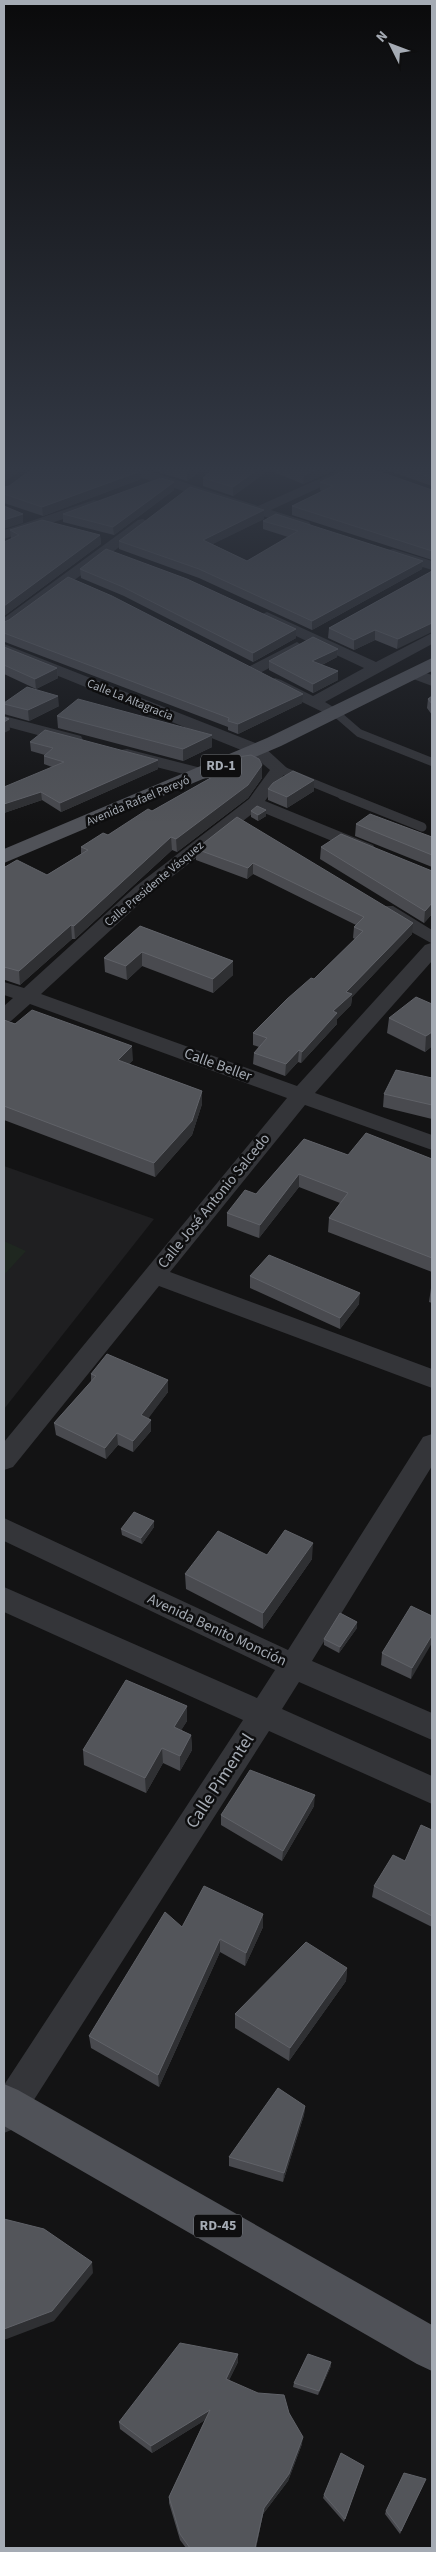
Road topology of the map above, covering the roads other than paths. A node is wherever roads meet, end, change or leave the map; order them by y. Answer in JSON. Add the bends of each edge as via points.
{"nodes":[{"id":1,"x":57,"y":586,"type":"edge"},
{"id":2,"x":255,"y":612,"type":"edge"},
{"id":3,"x":4,"y":625,"type":"edge"},
{"id":4,"x":330,"y":629,"type":"edge"},
{"id":5,"x":313,"y":638,"type":"junction"},
{"id":6,"x":432,"y":638,"type":"edge"},
{"id":7,"x":4,"y":649,"type":"edge"},
{"id":8,"x":236,"y":663,"type":"edge"},
{"id":9,"x":432,"y":664,"type":"edge"},
{"id":10,"x":377,"y":668,"type":"junction"},
{"id":11,"x":252,"y":672,"type":"junction"},
{"id":12,"x":423,"y":677,"type":"edge"},
{"id":13,"x":312,"y":702,"type":"junction"},
{"id":14,"x":337,"y":714,"type":"junction"},
{"id":15,"x":4,"y":721,"type":"edge"},
{"id":16,"x":89,"y":744,"type":"edge"},
{"id":17,"x":108,"y":749,"type":"edge"},
{"id":18,"x":257,"y":750,"type":"junction"},
{"id":19,"x":432,"y":762,"type":"edge"},
{"id":20,"x":280,"y":769,"type":"junction"},
{"id":21,"x":203,"y":774,"type":"junction"},
{"id":22,"x":255,"y":803,"type":"junction"},
{"id":23,"x":236,"y":817,"type":"junction"},
{"id":24,"x":252,"y":827,"type":"edge"},
{"id":25,"x":422,"y":827,"type":"dead end"},
{"id":26,"x":379,"y":854,"type":"edge"},
{"id":27,"x":4,"y":857,"type":"edge"},
{"id":28,"x":375,"y":903,"type":"edge"},
{"id":29,"x":432,"y":938,"type":"edge"},
{"id":30,"x":432,"y":949,"type":"edge"},
{"id":31,"x":4,"y":988,"type":"edge"},
{"id":32,"x":26,"y":995,"type":"junction"},
{"id":33,"x":4,"y":1016,"type":"edge"},
{"id":34,"x":301,"y":1095,"type":"junction"},
{"id":35,"x":432,"y":1143,"type":"edge"},
{"id":36,"x":154,"y":1275,"type":"junction"},
{"id":37,"x":432,"y":1379,"type":"edge"},
{"id":38,"x":432,"y":1444,"type":"edge"},
{"id":39,"x":4,"y":1460,"type":"edge"},
{"id":40,"x":4,"y":1529,"type":"edge"},
{"id":41,"x":4,"y":1599,"type":"edge"},
{"id":42,"x":292,"y":1665,"type":"junction"},
{"id":43,"x":264,"y":1713,"type":"junction"},
{"id":44,"x":432,"y":1727,"type":"edge"},
{"id":45,"x":432,"y":1790,"type":"edge"},
{"id":46,"x":6,"y":2109,"type":"edge"},
{"id":47,"x":432,"y":2349,"type":"edge"}],
"edges":[{"from":1,"to":3,"type":"street"},
{"from":2,"to":5,"type":"street"},
{"from":4,"to":5,"type":"street"},
{"from":5,"to":10,"type":"street"},
{"from":5,"to":11,"type":"street"},
{"from":6,"to":10,"type":"street"},
{"from":7,"to":18,"type":"street","name":"Calle La Altagracia"},
{"from":8,"to":11,"type":"street"},
{"from":9,"to":12,"type":"main road","name":"Avenida Rafael Pereyó","number":"RD-1"},
{"from":10,"to":13,"type":"street"},
{"from":11,"to":13,"type":"street"},
{"from":12,"to":14,"type":"main road","name":"Avenida Rafael Pereyó","number":"RD-1"},
{"from":13,"to":14,"type":"street"},
{"from":14,"to":18,"type":"main road","name":"Avenida Rafael Pereyó","number":"RD-1"},
{"from":14,"to":19,"type":"lane","via":[[359,733]]},
{"from":15,"to":16,"type":"street"},
{"from":17,"to":21,"type":"street"},
{"from":18,"to":20,"type":"street"},
{"from":18,"to":21,"type":"main road","name":"Avenida Rafael Pereyó","number":"RD-1"},
{"from":20,"to":22,"type":"street","name":"Calle Presidente Vásquez"},
{"from":20,"to":25,"type":"lane"},
{"from":21,"to":27,"type":"main road","name":"Avenida Rafael Pereyó","number":"RD-1"},
{"from":22,"to":23,"type":"street","name":"Calle Presidente Vásquez"},
{"from":22,"to":26,"type":"street"},
{"from":23,"to":24,"type":"street"},
{"from":23,"to":32,"type":"street","name":"Calle Presidente Vásquez","via":[[143,890]]},
{"from":28,"to":29,"type":"street"},
{"from":30,"to":34,"type":"street","name":"Calle José Antonio Salcedo"},
{"from":31,"to":32,"type":"street","name":"Calle Beller"},
{"from":32,"to":33,"type":"street","name":"Calle Presidente Vásquez"},
{"from":32,"to":34,"type":"street","name":"Calle Beller"},
{"from":34,"to":35,"type":"street","name":"Calle Beller"},
{"from":34,"to":36,"type":"street","name":"Calle José Antonio Salcedo"},
{"from":36,"to":37,"type":"street"},
{"from":36,"to":39,"type":"street","name":"Calle José Antonio Salcedo"},
{"from":38,"to":42,"type":"street","name":"Calle Pimentel"},
{"from":40,"to":42,"type":"street","name":"Avenida Benito Monción"},
{"from":41,"to":43,"type":"street"},
{"from":42,"to":43,"type":"street","name":"Calle Pimentel"},
{"from":42,"to":44,"type":"street","name":"Avenida Benito Monción"},
{"from":43,"to":45,"type":"street"},
{"from":43,"to":46,"type":"street","name":"Calle Pimentel"},
{"from":46,"to":47,"type":"main road","number":"RD-45"}]}
